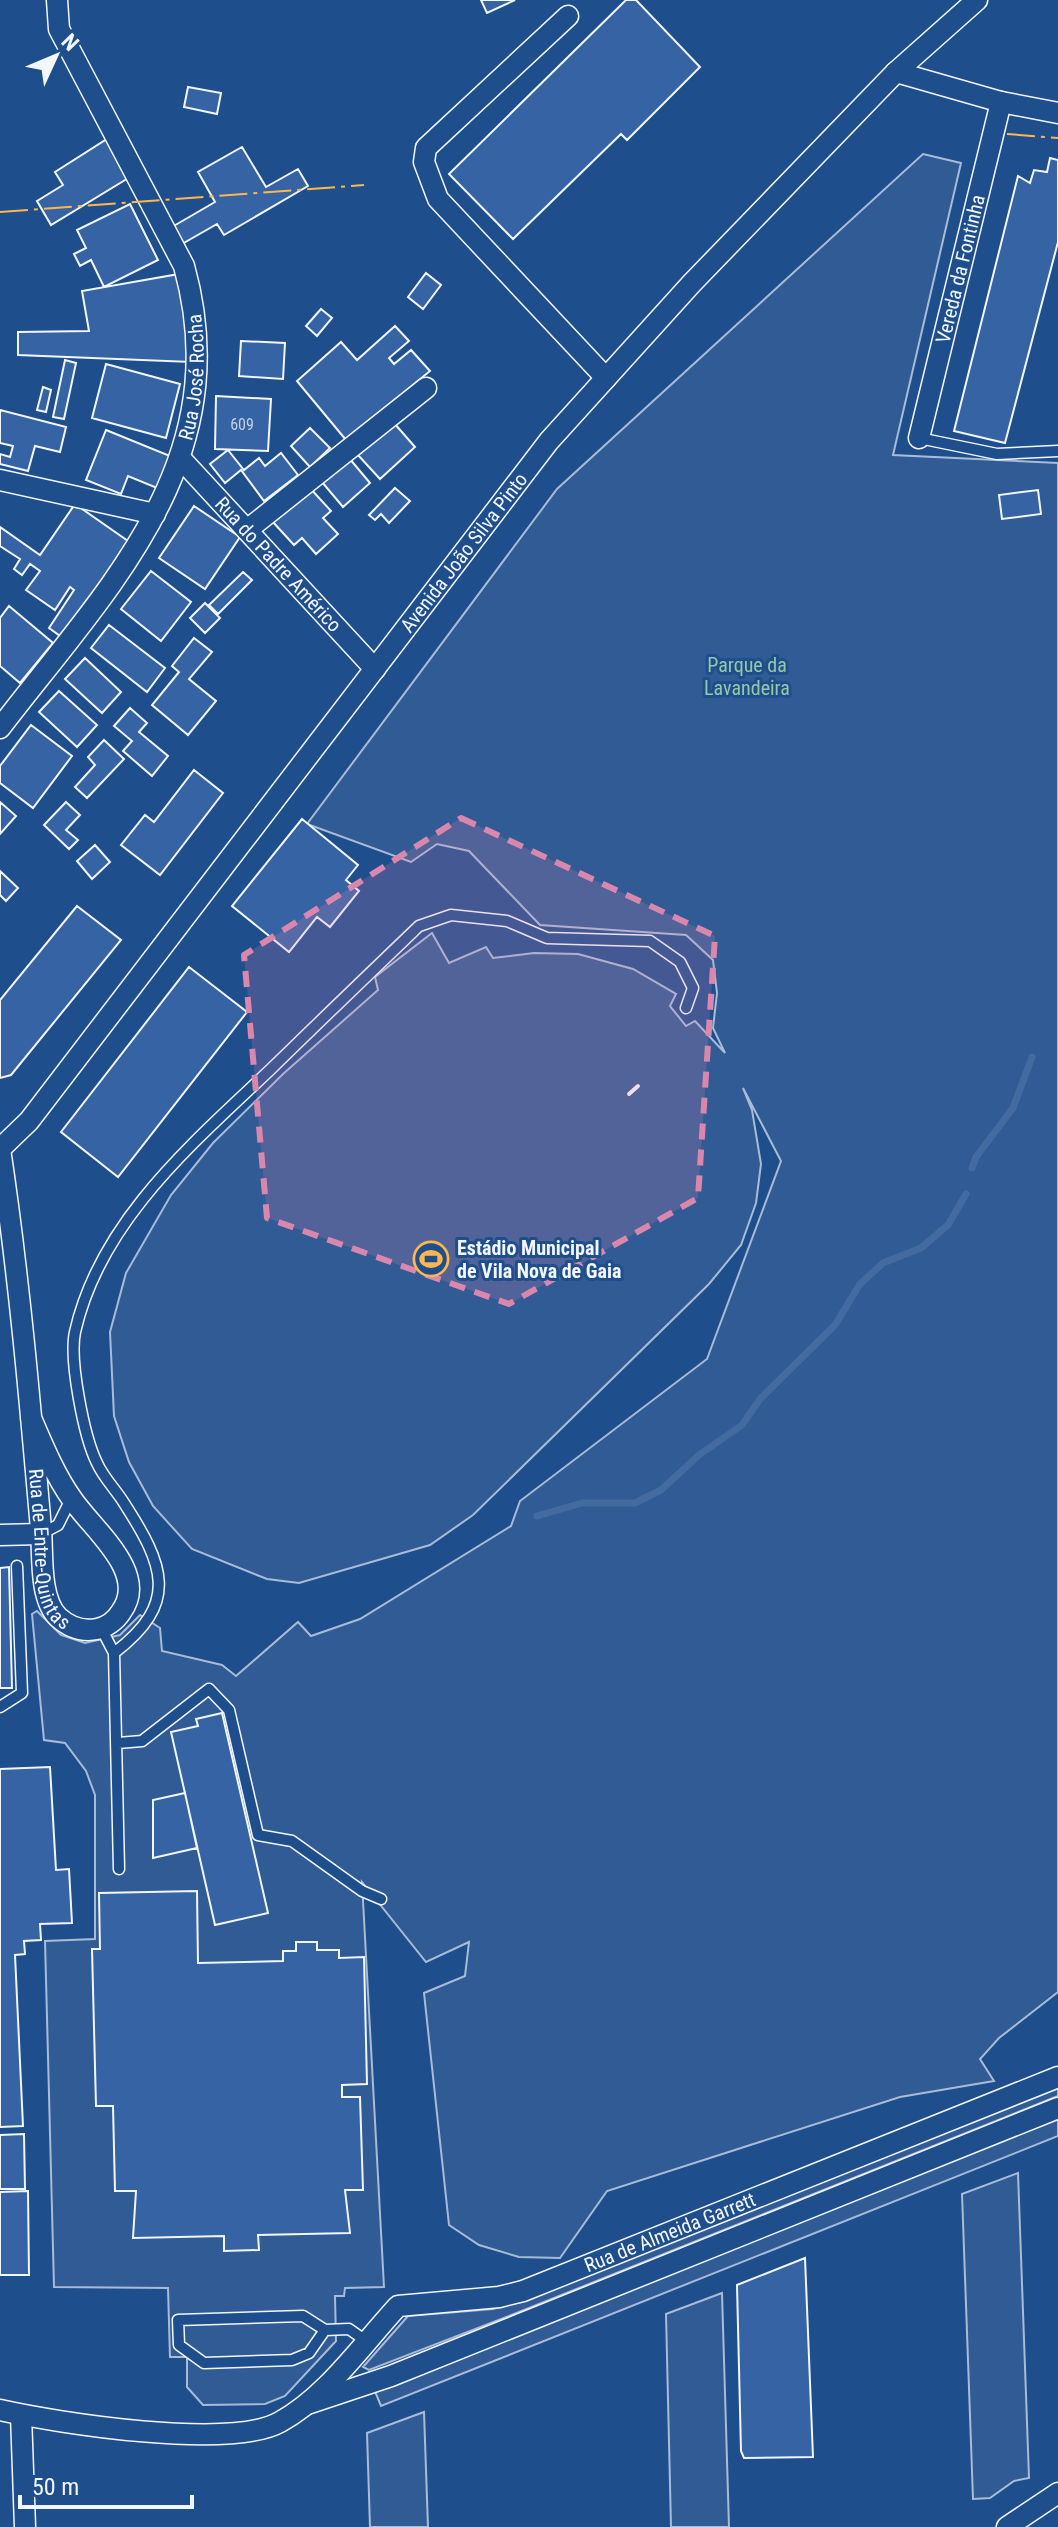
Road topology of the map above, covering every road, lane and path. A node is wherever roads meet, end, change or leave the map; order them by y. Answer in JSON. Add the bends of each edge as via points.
{"nodes":[{"id":1,"x":57,"y":0,"type":"edge"},
{"id":2,"x":977,"y":0,"type":"edge"},
{"id":3,"x":568,"y":16,"type":"dead end"},
{"id":4,"x":896,"y":72,"type":"junction"},
{"id":5,"x":1001,"y":102,"type":"junction"},
{"id":6,"x":1058,"y":113,"type":"edge"},
{"id":7,"x":606,"y":378,"type":"junction"},
{"id":8,"x":426,"y":388,"type":"dead end"},
{"id":9,"x":919,"y":438,"type":"joint"},
{"id":10,"x":1058,"y":451,"type":"edge"},
{"id":11,"x":182,"y":460,"type":"junction"},
{"id":12,"x":0,"y":480,"type":"edge"},
{"id":13,"x":155,"y":514,"type":"junction"},
{"id":14,"x":247,"y":530,"type":"junction"},
{"id":15,"x":375,"y":669,"type":"junction"},
{"id":16,"x":0,"y":728,"type":"edge"},
{"id":17,"x":686,"y":1008,"type":"dead end"},
{"id":18,"x":0,"y":1149,"type":"edge"},
{"id":19,"x":31,"y":1418,"type":"junction"},
{"id":20,"x":71,"y":1499,"type":"junction"},
{"id":21,"x":50,"y":1529,"type":"junction"},
{"id":22,"x":0,"y":1535,"type":"edge"},
{"id":23,"x":17,"y":1566,"type":"dead end"},
{"id":24,"x":101,"y":1628,"type":"junction"},
{"id":25,"x":114,"y":1653,"type":"junction"},
{"id":26,"x":0,"y":1707,"type":"edge"},
{"id":27,"x":118,"y":1743,"type":"junction"},
{"id":28,"x":119,"y":1869,"type":"dead end"},
{"id":29,"x":381,"y":1899,"type":"dead end"},
{"id":30,"x":1058,"y":2077,"type":"edge"},
{"id":31,"x":1058,"y":2108,"type":"edge"},
{"id":32,"x":325,"y":2330,"type":"junction"},
{"id":33,"x":366,"y":2341,"type":"junction"},
{"id":34,"x":306,"y":2404,"type":"junction"},
{"id":35,"x":0,"y":2410,"type":"edge"},
{"id":36,"x":21,"y":2415,"type":"junction"},
{"id":37,"x":1058,"y":2493,"type":"edge"},
{"id":38,"x":25,"y":2527,"type":"edge"},
{"id":39,"x":1007,"y":2527,"type":"edge"}],
"edges":[{"from":1,"to":11,"type":"street","name":"Rua José Rocha","via":[[59,29],[184,266],[196,308],[196,392]]},
{"from":2,"to":4,"type":"street","name":"Avenida João Silva Pinto"},
{"from":3,"to":7,"type":"street","via":[[423,155],[444,206]]},
{"from":4,"to":5,"type":"street"},
{"from":4,"to":7,"type":"street","name":"Avenida João Silva Pinto"},
{"from":5,"to":6,"type":"street"},
{"from":5,"to":9,"type":"street","name":"Vereda da Fontinha"},
{"from":7,"to":15,"type":"street","name":"Avenida João Silva Pinto","via":[[549,441]]},
{"from":8,"to":14,"type":"street"},
{"from":9,"to":10,"type":"lane","via":[[997,454]]},
{"from":11,"to":13,"type":"street","name":"Rua José Rocha"},
{"from":11,"to":14,"type":"street","name":"Rua do Padre Américo"},
{"from":12,"to":13,"type":"street"},
{"from":13,"to":16,"type":"street","name":"Rua José Rocha","via":[[135,552]]},
{"from":14,"to":15,"type":"street","name":"Rua do Padre Américo"},
{"from":15,"to":18,"type":"street","name":"Avenida João Silva Pinto","via":[[29,1121]]},
{"from":17,"to":25,"type":"lane","via":[[693,988],[680,962],[650,941],[547,938],[507,921],[451,915],[419,926],[160,1175],[108,1250],[74,1335],[80,1409],[97,1463],[145,1537],[159,1574],[153,1613],[142,1632]]},
{"from":18,"to":19,"type":"street","name":"Rua de Entre-Quintas","via":[[18,1267]]},
{"from":19,"to":20,"type":"street","name":"Rua de Entre-Quintas"},
{"from":19,"to":21,"type":"street","name":"Rua de Entre-Quintas"},
{"from":20,"to":21,"type":"lane","name":"Rua de Entre-Quintas"},
{"from":20,"to":24,"type":"street","name":"Rua de Entre-Quintas","via":[[128,1575],[126,1606]]},
{"from":21,"to":22,"type":"street"},
{"from":21,"to":24,"type":"street","name":"Rua de Entre-Quintas","via":[[48,1599],[55,1614],[85,1630]]},
{"from":23,"to":26,"type":"lane","via":[[22,1693]]},
{"from":24,"to":25,"type":"lane"},
{"from":25,"to":27,"type":"lane"},
{"from":27,"to":28,"type":"lane"},
{"from":27,"to":29,"type":"lane","via":[[142,1741],[209,1689],[229,1710],[258,1835],[292,1841]]},
{"from":30,"to":33,"type":"street","name":"Rua de Almeida Garrett","via":[[523,2291],[398,2306]]},
{"from":31,"to":34,"type":"street","name":"Rua de Almeida Garrett","via":[[391,2376]]},
{"from":32,"to":32,"type":"lane","via":[[303,2316],[178,2320],[179,2345],[204,2363],[302,2357]]},
{"from":32,"to":33,"type":"lane","via":[[349,2329]]},
{"from":33,"to":34,"type":"street","name":"Rua de Almeida Garrett"},
{"from":34,"to":36,"type":"street","name":"Rua de Almeida Garrett","via":[[278,2423],[250,2432],[140,2432]]},
{"from":35,"to":36,"type":"street","name":"Rua de Almeida Garrett"},
{"from":36,"to":38,"type":"street"},
{"from":37,"to":39,"type":"street"}]}
